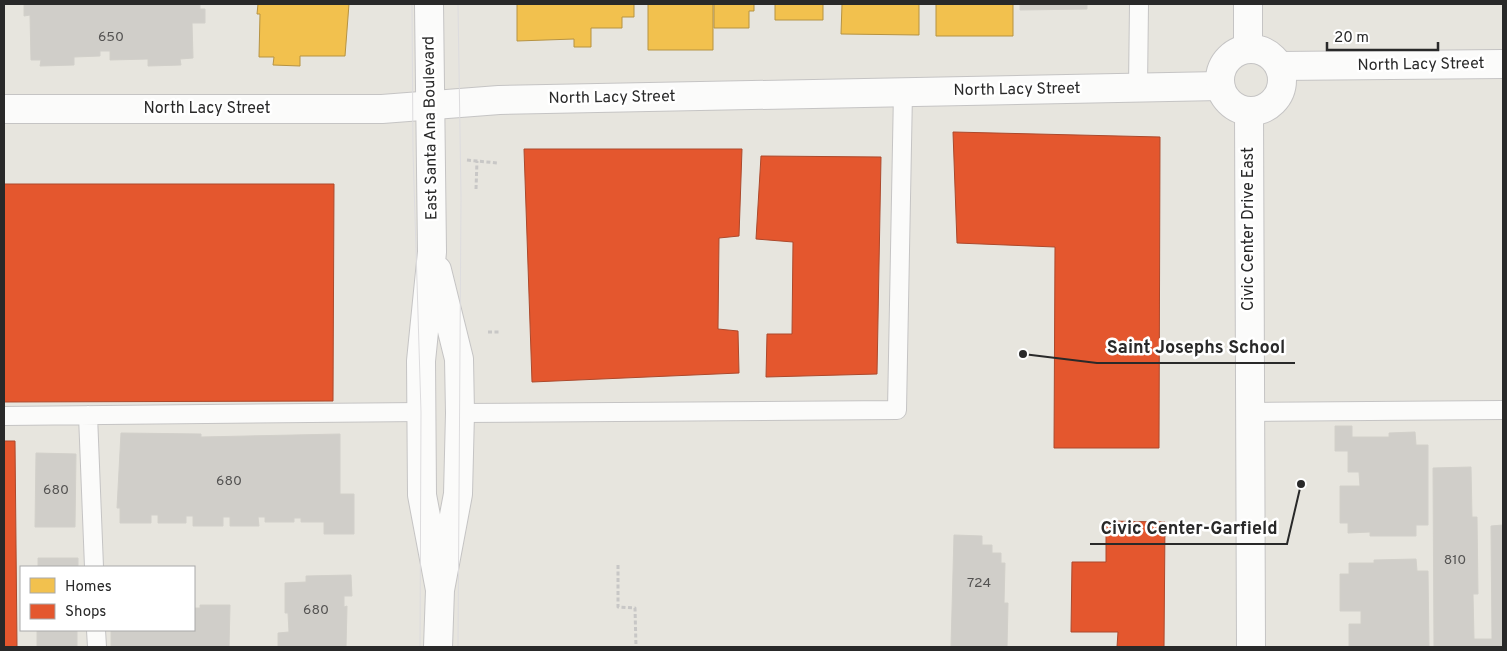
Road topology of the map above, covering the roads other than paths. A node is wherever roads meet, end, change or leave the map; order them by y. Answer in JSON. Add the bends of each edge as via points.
{"nodes":[{"id":1,"x":429,"y":4,"type":"edge"},
{"id":2,"x":1139,"y":4,"type":"edge"},
{"id":3,"x":1248,"y":4,"type":"edge"},
{"id":4,"x":1248,"y":49,"type":"junction"},
{"id":5,"x":1503,"y":64,"type":"edge"},
{"id":6,"x":1279,"y":66,"type":"junction"},
{"id":7,"x":1220,"y":86,"type":"junction"},
{"id":8,"x":1138,"y":88,"type":"junction"},
{"id":9,"x":903,"y":92,"type":"junction"},
{"id":10,"x":430,"y":105,"type":"junction"},
{"id":11,"x":4,"y":109,"type":"edge"},
{"id":12,"x":1249,"y":111,"type":"junction"},
{"id":13,"x":432,"y":252,"type":"junction"},
{"id":14,"x":1503,"y":410,"type":"edge"},
{"id":15,"x":421,"y":412,"type":"junction"},
{"id":16,"x":1250,"y":412,"type":"junction"},
{"id":17,"x":460,"y":413,"type":"junction"},
{"id":18,"x":4,"y":416,"type":"edge"},
{"id":19,"x":88,"y":416,"type":"junction"},
{"id":20,"x":94,"y":566,"type":"edge"},
{"id":21,"x":440,"y":590,"type":"junction"},
{"id":22,"x":96,"y":631,"type":"edge"},
{"id":23,"x":97,"y":647,"type":"edge"},
{"id":24,"x":438,"y":647,"type":"edge"},
{"id":25,"x":1251,"y":647,"type":"edge"}],
"edges":[{"from":1,"to":10,"type":"street","name":"East Santa Ana Boulevard"},
{"from":2,"to":8,"type":"lane"},
{"from":3,"to":4,"type":"street"},
{"from":4,"to":6,"type":"street","via":[[1261,50],[1272,56]]},
{"from":4,"to":7,"type":"street","via":[[1238,51],[1230,58],[1220,76]]},
{"from":5,"to":6,"type":"street","name":"North Lacy Street"},
{"from":6,"to":12,"type":"street","via":[[1282,78],[1280,91],[1272,103]]},
{"from":7,"to":8,"type":"street","name":"North Lacy Street"},
{"from":7,"to":12,"type":"street","via":[[1236,107]]},
{"from":8,"to":9,"type":"street","name":"North Lacy Street"},
{"from":9,"to":10,"type":"street","name":"North Lacy Street","via":[[499,100]]},
{"from":9,"to":17,"type":"lane","via":[[897,410]]},
{"from":10,"to":11,"type":"street","name":"North Lacy Street","via":[[382,109]]},
{"from":10,"to":13,"type":"street","name":"East Santa Ana Boulevard"},
{"from":12,"to":16,"type":"street","name":"Civic Center Drive East"},
{"from":13,"to":15,"type":"street","name":"East Santa Ana Boulevard","via":[[421,361]]},
{"from":13,"to":17,"type":"street","name":"East Santa Ana Boulevard","via":[[459,359]]},
{"from":14,"to":16,"type":"lane"},
{"from":15,"to":19,"type":"lane"},
{"from":15,"to":21,"type":"street","name":"East Santa Ana Boulevard","via":[[422,495]]},
{"from":16,"to":25,"type":"street","name":"Civic Center Drive East"},
{"from":17,"to":21,"type":"street","name":"East Santa Ana Boulevard","via":[[458,494]]},
{"from":18,"to":19,"type":"lane"},
{"from":19,"to":20,"type":"lane"},
{"from":21,"to":24,"type":"street","name":"East Santa Ana Boulevard"},
{"from":22,"to":23,"type":"lane"}]}
